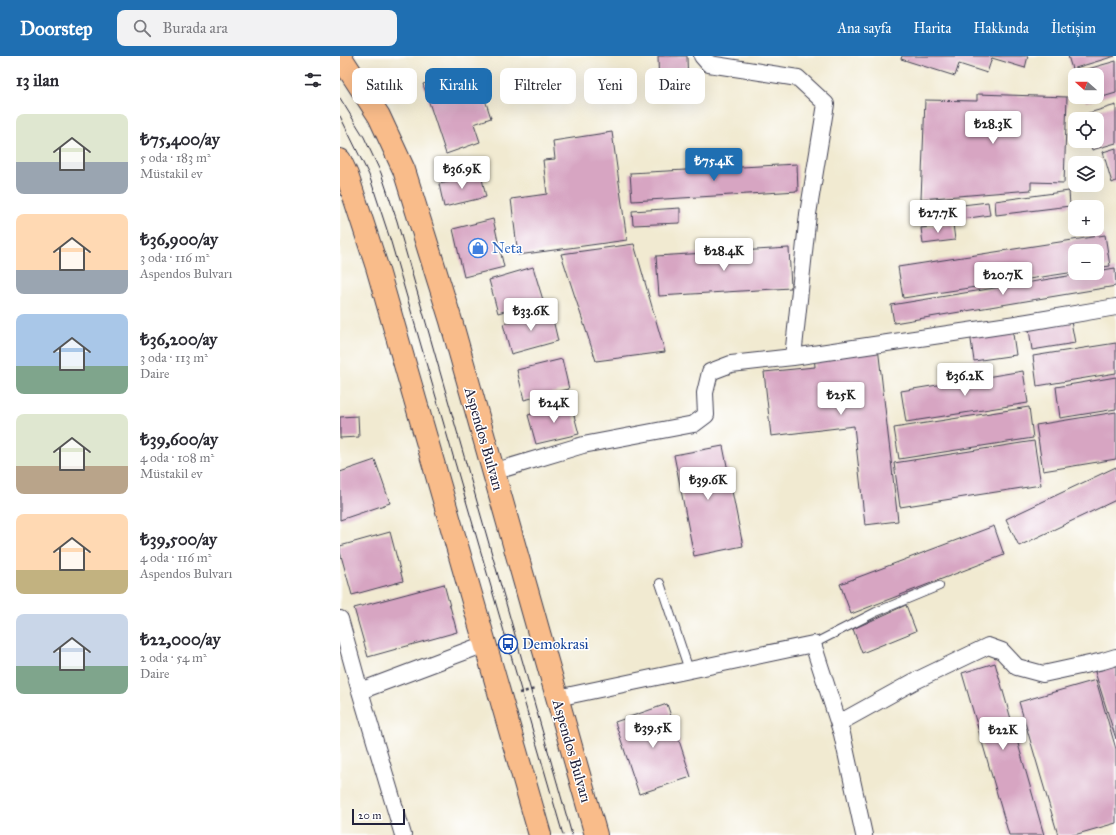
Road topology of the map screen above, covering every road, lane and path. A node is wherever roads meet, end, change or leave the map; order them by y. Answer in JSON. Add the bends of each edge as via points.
{"nodes":[{"id":1,"x":340,"y":56,"type":"edge"},
{"id":2,"x":702,"y":56,"type":"edge"},
{"id":3,"x":340,"y":160,"type":"edge"},
{"id":4,"x":1116,"y":307,"type":"edge"},
{"id":5,"x":793,"y":357,"type":"junction"},
{"id":6,"x":493,"y":472,"type":"junction"},
{"id":7,"x":660,"y":583,"type":"dead end"},
{"id":8,"x":939,"y":586,"type":"dead end"},
{"id":9,"x":340,"y":619,"type":"edge"},
{"id":10,"x":485,"y":644,"type":"junction"},
{"id":11,"x":813,"y":644,"type":"junction"},
{"id":12,"x":1116,"y":657,"type":"edge"},
{"id":13,"x":689,"y":670,"type":"junction"},
{"id":14,"x":360,"y":691,"type":"junction"},
{"id":15,"x":555,"y":691,"type":"junction"},
{"id":16,"x":501,"y":698,"type":"junction"},
{"id":17,"x":839,"y":723,"type":"junction"},
{"id":18,"x":402,"y":835,"type":"edge"},
{"id":19,"x":540,"y":835,"type":"edge"},
{"id":20,"x":596,"y":835,"type":"edge"},
{"id":21,"x":864,"y":835,"type":"edge"}],
"edges":[{"from":1,"to":6,"type":"main road","name":"Aspendos Bulvarı","via":[[379,116],[404,170],[451,321]]},
{"from":2,"to":5,"type":"street","via":[[709,64],[798,78],[826,104],[808,214]]},
{"from":3,"to":10,"type":"main road","via":[[377,267]]},
{"from":4,"to":5,"type":"street"},
{"from":5,"to":6,"type":"street","via":[[730,364],[710,372],[706,393],[706,416],[694,424],[583,445]]},
{"from":6,"to":15,"type":"main road","name":"Aspendos Bulvarı"},
{"from":7,"to":13,"type":"lane"},
{"from":8,"to":11,"type":"lane","via":[[876,612]]},
{"from":9,"to":14,"type":"street"},
{"from":10,"to":14,"type":"street"},
{"from":10,"to":16,"type":"main road"},
{"from":11,"to":13,"type":"street"},
{"from":11,"to":17,"type":"street"},
{"from":12,"to":17,"type":"street","via":[[1043,674],[1017,667],[1002,651],[988,646],[913,682]]},
{"from":13,"to":15,"type":"street"},
{"from":14,"to":18,"type":"street"},
{"from":15,"to":16,"type":"path"},
{"from":15,"to":20,"type":"main road","name":"Aspendos Bulvarı"},
{"from":16,"to":19,"type":"main road"},
{"from":17,"to":21,"type":"street"}]}
